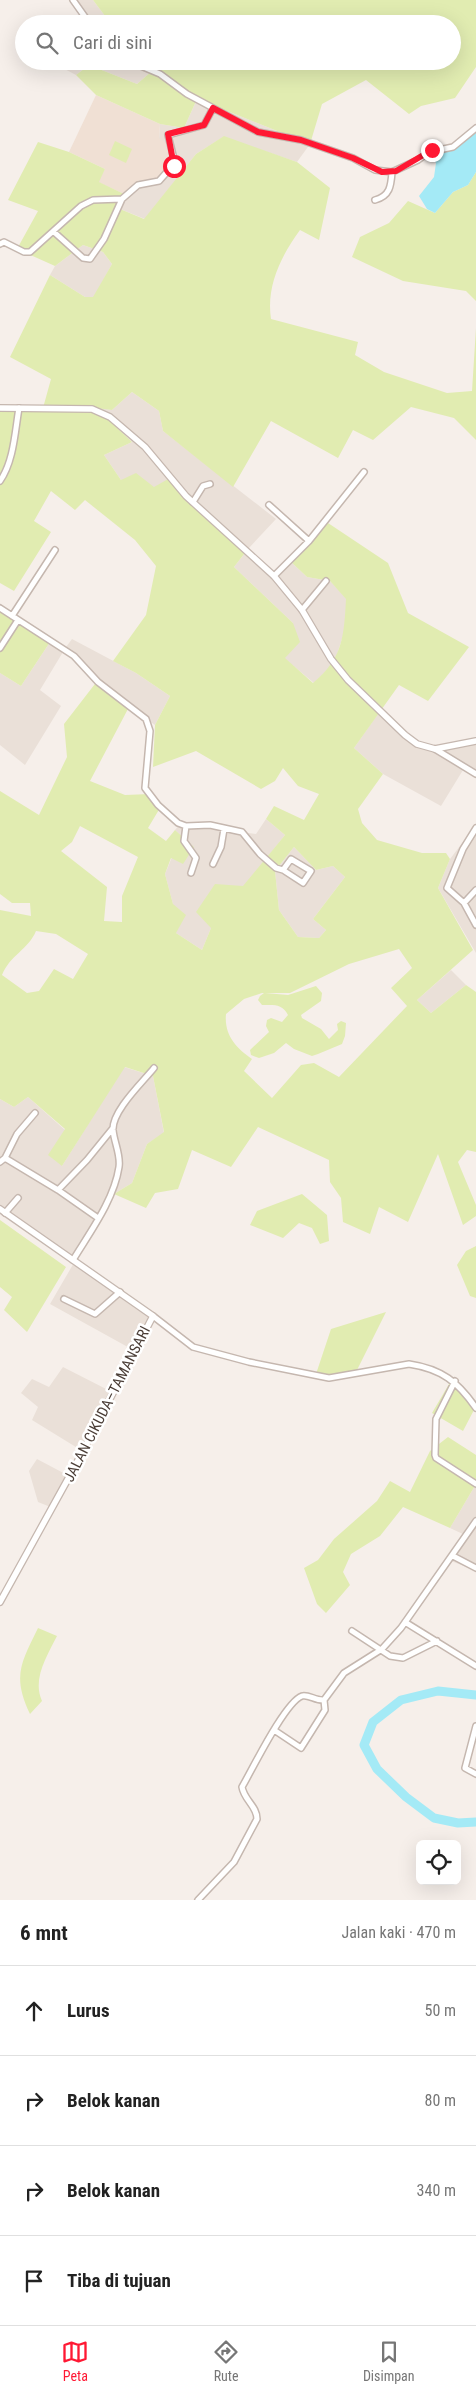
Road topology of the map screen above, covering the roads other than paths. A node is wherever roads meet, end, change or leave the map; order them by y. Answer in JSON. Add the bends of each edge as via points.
{"nodes":[{"id":1,"x":74,"y":0,"type":"edge"},
{"id":2,"x":84,"y":15,"type":"edge"},
{"id":3,"x":150,"y":70,"type":"edge"},
{"id":4,"x":213,"y":108,"type":"junction"},
{"id":5,"x":476,"y":128,"type":"edge"},
{"id":6,"x":392,"y":172,"type":"junction"},
{"id":7,"x":122,"y":200,"type":"junction"},
{"id":8,"x":375,"y":200,"type":"dead end"},
{"id":9,"x":54,"y":232,"type":"junction"},
{"id":10,"x":0,"y":244,"type":"edge"},
{"id":11,"x":0,"y":408,"type":"edge"},
{"id":12,"x":18,"y":408,"type":"junction"},
{"id":13,"x":364,"y":472,"type":"dead end"},
{"id":14,"x":0,"y":481,"type":"edge"},
{"id":15,"x":210,"y":484,"type":"dead end"},
{"id":16,"x":194,"y":502,"type":"junction"},
{"id":17,"x":269,"y":505,"type":"dead end"},
{"id":18,"x":309,"y":541,"type":"junction"},
{"id":19,"x":55,"y":550,"type":"dead end"},
{"id":20,"x":274,"y":576,"type":"junction"},
{"id":21,"x":326,"y":581,"type":"dead end"},
{"id":22,"x":0,"y":608,"type":"edge"},
{"id":23,"x":302,"y":610,"type":"junction"},
{"id":24,"x":12,"y":616,"type":"junction"},
{"id":25,"x":18,"y":620,"type":"junction"},
{"id":26,"x":0,"y":648,"type":"edge"},
{"id":27,"x":476,"y":741,"type":"edge"},
{"id":28,"x":435,"y":749,"type":"junction"},
{"id":29,"x":476,"y":774,"type":"edge"},
{"id":30,"x":186,"y":826,"type":"junction"},
{"id":31,"x":476,"y":828,"type":"edge"},
{"id":32,"x":224,"y":829,"type":"junction"},
{"id":33,"x":213,"y":864,"type":"dead end"},
{"id":34,"x":283,"y":870,"type":"junction"},
{"id":35,"x":191,"y":873,"type":"dead end"},
{"id":36,"x":476,"y":890,"type":"edge"},
{"id":37,"x":464,"y":903,"type":"junction"},
{"id":38,"x":476,"y":925,"type":"edge"},
{"id":39,"x":154,"y":1068,"type":"dead end"},
{"id":40,"x":35,"y":1113,"type":"dead end"},
{"id":41,"x":113,"y":1128,"type":"junction"},
{"id":42,"x":5,"y":1158,"type":"junction"},
{"id":43,"x":0,"y":1162,"type":"edge"},
{"id":44,"x":58,"y":1190,"type":"junction"},
{"id":45,"x":18,"y":1198,"type":"dead end"},
{"id":46,"x":3,"y":1211,"type":"edge"},
{"id":47,"x":98,"y":1218,"type":"junction"},
{"id":48,"x":73,"y":1260,"type":"junction"},
{"id":49,"x":120,"y":1292,"type":"junction"},
{"id":50,"x":64,"y":1300,"type":"dead end"},
{"id":51,"x":152,"y":1316,"type":"junction"},
{"id":52,"x":455,"y":1381,"type":"junction"},
{"id":53,"x":476,"y":1408,"type":"edge"},
{"id":54,"x":476,"y":1484,"type":"edge"},
{"id":55,"x":476,"y":1521,"type":"edge"},
{"id":56,"x":453,"y":1556,"type":"junction"},
{"id":57,"x":476,"y":1568,"type":"edge"},
{"id":58,"x":0,"y":1602,"type":"edge"},
{"id":59,"x":405,"y":1622,"type":"junction"},
{"id":60,"x":352,"y":1631,"type":"dead end"},
{"id":61,"x":437,"y":1641,"type":"junction"},
{"id":62,"x":382,"y":1650,"type":"junction"},
{"id":63,"x":476,"y":1666,"type":"edge"},
{"id":64,"x":324,"y":1700,"type":"junction"},
{"id":65,"x":476,"y":1726,"type":"edge"},
{"id":66,"x":274,"y":1730,"type":"junction"},
{"id":67,"x":476,"y":1774,"type":"edge"},
{"id":68,"x":198,"y":1900,"type":"edge"}],
"edges":[{"from":1,"to":2,"type":"street"},
{"from":3,"to":4,"type":"street"},
{"from":4,"to":6,"type":"street","via":[[258,132],[301,140],[353,158],[375,170]]},
{"from":4,"to":7,"type":"street","via":[[204,125],[168,134],[174,166],[158,181],[138,185]]},
{"from":5,"to":6,"type":"street","via":[[453,147],[429,152]]},
{"from":6,"to":8,"type":"street","via":[[391,188]]},
{"from":7,"to":9,"type":"street","via":[[93,200],[81,206]]},
{"from":7,"to":9,"type":"street","via":[[104,239],[90,259],[82,258]]},
{"from":9,"to":10,"type":"street","via":[[30,252],[4,242]]},
{"from":11,"to":12,"type":"street"},
{"from":12,"to":14,"type":"street","via":[[12,447]]},
{"from":12,"to":16,"type":"street","via":[[92,409],[101,412],[145,447]]},
{"from":13,"to":18,"type":"street"},
{"from":15,"to":16,"type":"street","via":[[203,486]]},
{"from":16,"to":20,"type":"street"},
{"from":17,"to":18,"type":"street"},
{"from":18,"to":20,"type":"street"},
{"from":19,"to":24,"type":"street"},
{"from":20,"to":23,"type":"street"},
{"from":21,"to":23,"type":"street"},
{"from":22,"to":24,"type":"street"},
{"from":23,"to":28,"type":"street","via":[[331,659],[348,680],[405,735],[417,744]]},
{"from":24,"to":25,"type":"street"},
{"from":25,"to":26,"type":"street"},
{"from":25,"to":30,"type":"street","via":[[74,656],[98,682],[146,719],[150,731],[145,788],[158,805]]},
{"from":27,"to":28,"type":"street"},
{"from":28,"to":29,"type":"street"},
{"from":30,"to":32,"type":"street","via":[[210,825]]},
{"from":30,"to":35,"type":"street","via":[[184,841],[196,858]]},
{"from":31,"to":37,"type":"street","via":[[447,883],[451,894]]},
{"from":32,"to":33,"type":"street"},
{"from":32,"to":34,"type":"street","via":[[242,832],[276,868]]},
{"from":34,"to":34,"type":"street","via":[[291,859],[311,871],[303,883]]},
{"from":36,"to":37,"type":"street"},
{"from":37,"to":38,"type":"street"},
{"from":39,"to":41,"type":"street","via":[[132,1096],[120,1105]]},
{"from":40,"to":42,"type":"street","via":[[17,1134]]},
{"from":41,"to":44,"type":"street"},
{"from":41,"to":47,"type":"street","via":[[119,1168]]},
{"from":42,"to":43,"type":"street"},
{"from":42,"to":44,"type":"street"},
{"from":44,"to":47,"type":"street"},
{"from":45,"to":46,"type":"street"},
{"from":46,"to":48,"type":"street","name":"JALAN CIKUDA–TAMANSARI"},
{"from":47,"to":48,"type":"street"},
{"from":48,"to":49,"type":"street","name":"JALAN CIKUDA–TAMANSARI"},
{"from":49,"to":50,"type":"street","via":[[96,1314]]},
{"from":49,"to":51,"type":"street","name":"JALAN CIKUDA–TAMANSARI"},
{"from":51,"to":52,"type":"street","via":[[193,1347],[249,1362],[337,1378],[409,1364]]},
{"from":51,"to":58,"type":"street","name":"JALAN CIKUDA–TAMANSARI"},
{"from":52,"to":53,"type":"street"},
{"from":52,"to":54,"type":"street","via":[[436,1419],[435,1455]]},
{"from":55,"to":56,"type":"street"},
{"from":56,"to":57,"type":"street"},
{"from":56,"to":59,"type":"street"},
{"from":59,"to":61,"type":"street"},
{"from":59,"to":62,"type":"street"},
{"from":60,"to":62,"type":"street"},
{"from":61,"to":62,"type":"street","via":[[404,1658],[390,1656]]},
{"from":61,"to":63,"type":"street"},
{"from":62,"to":64,"type":"street","via":[[344,1673]]},
{"from":64,"to":66,"type":"street","via":[[300,1697]]},
{"from":64,"to":66,"type":"street","via":[[325,1710],[301,1748]]},
{"from":65,"to":67,"type":"street","via":[[466,1768]]},
{"from":66,"to":68,"type":"street","via":[[242,1787],[257,1812],[257,1819],[234,1862]]}]}
